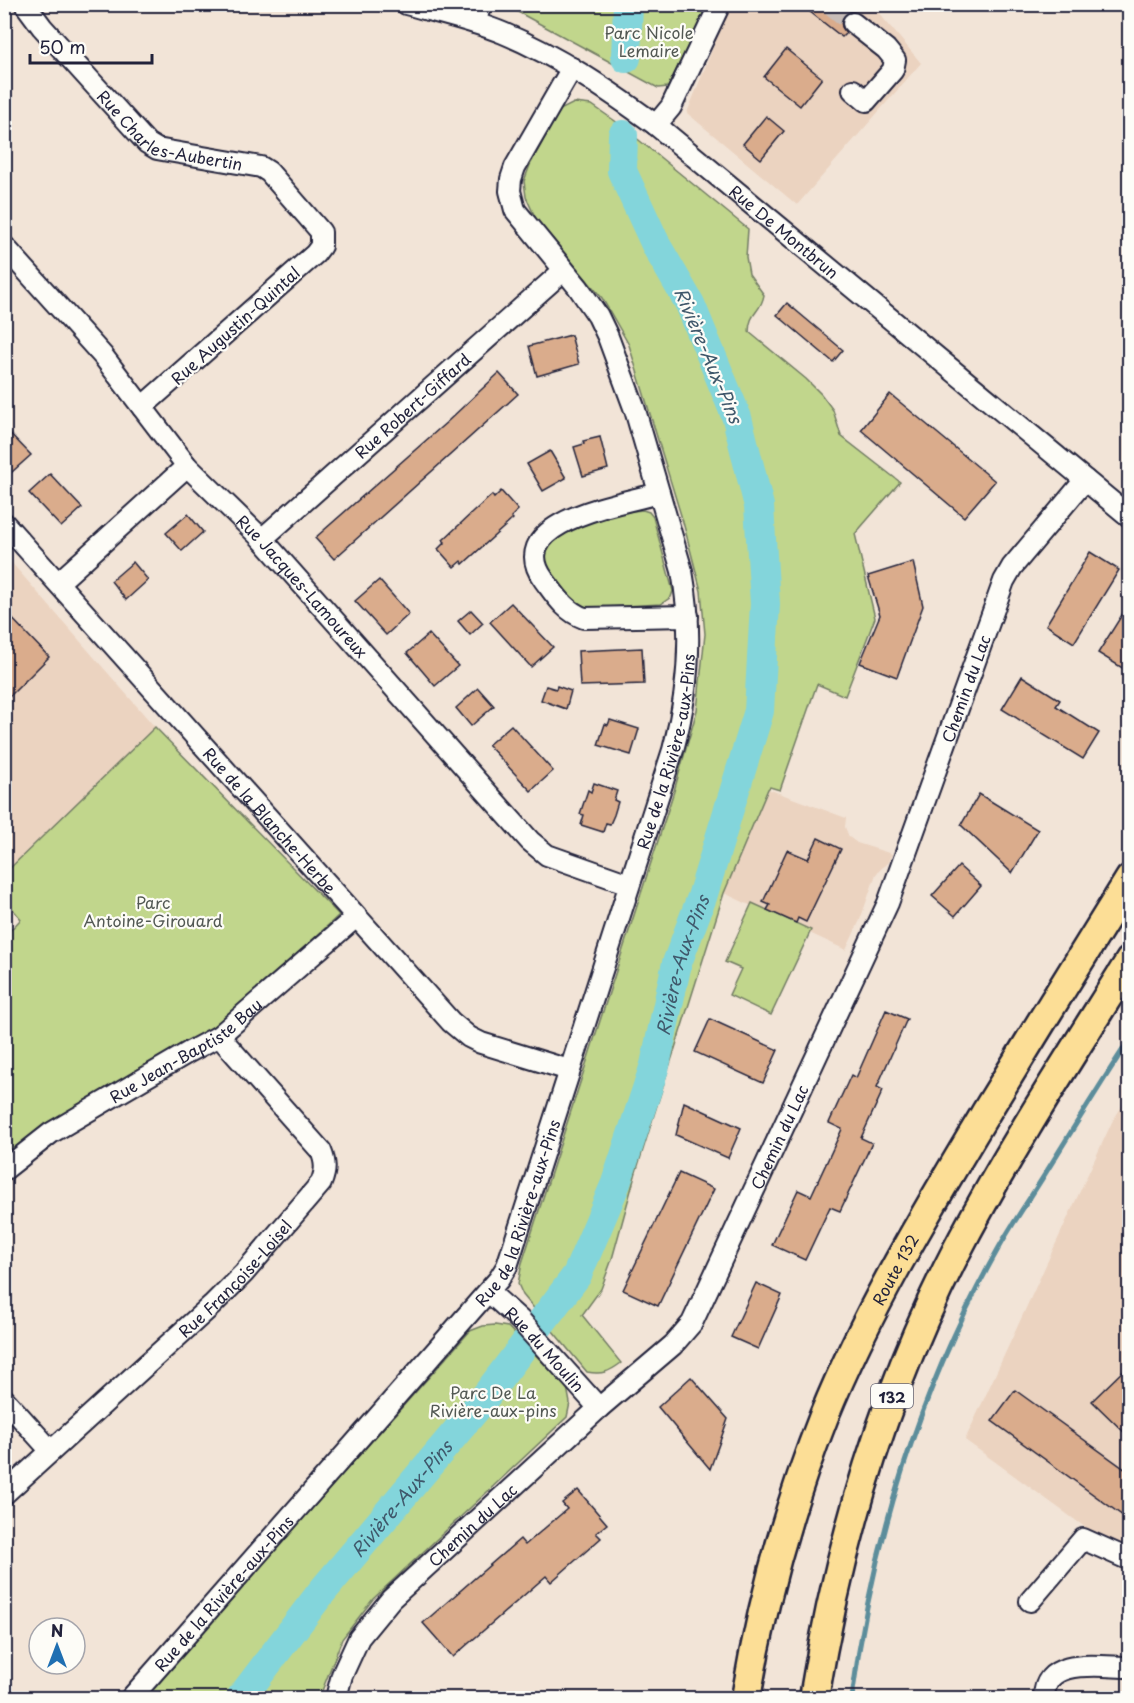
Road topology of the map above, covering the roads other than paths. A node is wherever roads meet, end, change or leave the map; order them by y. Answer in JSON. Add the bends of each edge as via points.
{"nodes":[{"id":1,"x":25,"y":4,"type":"edge"},
{"id":2,"x":406,"y":4,"type":"edge"},
{"id":3,"x":481,"y":4,"type":"edge"},
{"id":4,"x":720,"y":4,"type":"edge"},
{"id":5,"x":853,"y":23,"type":"tunnel mouth"},
{"id":6,"x":475,"y":24,"type":"junction"},
{"id":7,"x":572,"y":68,"type":"junction"},
{"id":8,"x":852,"y":90,"type":"dead end"},
{"id":9,"x":656,"y":125,"type":"junction"},
{"id":10,"x":323,"y":239,"type":"joint"},
{"id":11,"x":4,"y":246,"type":"edge"},
{"id":12,"x":563,"y":271,"type":"junction"},
{"id":13,"x":142,"y":407,"type":"junction"},
{"id":14,"x":187,"y":466,"type":"junction"},
{"id":15,"x":1085,"y":480,"type":"junction"},
{"id":16,"x":659,"y":493,"type":"junction"},
{"id":17,"x":1130,"y":517,"type":"edge"},
{"id":18,"x":4,"y":523,"type":"edge"},
{"id":19,"x":262,"y":539,"type":"junction"},
{"id":20,"x":59,"y":582,"type":"junction"},
{"id":21,"x":688,"y":616,"type":"junction"},
{"id":22,"x":1130,"y":879,"type":"edge"},
{"id":23,"x":629,"y":884,"type":"junction"},
{"id":24,"x":356,"y":917,"type":"junction"},
{"id":25,"x":1130,"y":961,"type":"edge"},
{"id":26,"x":219,"y":1036,"type":"junction"},
{"id":27,"x":569,"y":1070,"type":"junction"},
{"id":28,"x":7,"y":1163,"type":"edge"},
{"id":29,"x":489,"y":1292,"type":"junction"},
{"id":30,"x":4,"y":1399,"type":"edge"},
{"id":31,"x":599,"y":1408,"type":"junction"},
{"id":32,"x":51,"y":1451,"type":"junction"},
{"id":33,"x":4,"y":1494,"type":"edge"},
{"id":34,"x":1130,"y":1560,"type":"edge"},
{"id":35,"x":1030,"y":1601,"type":"dead end"},
{"id":36,"x":1130,"y":1667,"type":"edge"},
{"id":37,"x":131,"y":1698,"type":"edge"},
{"id":38,"x":336,"y":1698,"type":"edge"},
{"id":39,"x":746,"y":1698,"type":"edge"},
{"id":40,"x":813,"y":1698,"type":"edge"},
{"id":41,"x":1044,"y":1698,"type":"edge"}],
"edges":[{"from":1,"to":10,"type":"street","name":"Rue Charles-Aubertin","via":[[147,143],[156,149],[261,166],[317,225]]},
{"from":2,"to":6,"type":"street","name":"Rue De Montbrun"},
{"from":3,"to":6,"type":"street"},
{"from":4,"to":9,"type":"street","via":[[671,107]]},
{"from":5,"to":8,"type":"street","via":[[895,60],[893,70],[866,101]]},
{"from":6,"to":7,"type":"street","name":"Rue De Montbrun","via":[[532,46]]},
{"from":7,"to":9,"type":"street","name":"Rue De Montbrun"},
{"from":7,"to":12,"type":"street","name":"Rue de la Rivière-aux-Pins","via":[[515,166],[510,191],[515,210]]},
{"from":9,"to":15,"type":"street","name":"Rue De Montbrun"},
{"from":10,"to":13,"type":"street","name":"Rue Augustin-Quintal","via":[[315,254]]},
{"from":11,"to":13,"type":"street","name":"Rue Jacques-Lamoureux"},
{"from":12,"to":16,"type":"street","name":"Rue de la Rivière-aux-Pins","via":[[587,300],[608,337]]},
{"from":12,"to":19,"type":"street","name":"Rue Robert-Giffard"},
{"from":13,"to":14,"type":"street","name":"Rue Jacques-Lamoureux"},
{"from":14,"to":19,"type":"street","name":"Rue Jacques-Lamoureux"},
{"from":14,"to":20,"type":"street"},
{"from":15,"to":17,"type":"street","name":"Rue De Montbrun"},
{"from":15,"to":31,"type":"street","name":"Chemin du Lac","via":[[1004,581],[888,903],[692,1323],[673,1345]]},
{"from":16,"to":21,"type":"street","name":"Rue de la Rivière-aux-Pins","via":[[682,571]]},
{"from":16,"to":21,"type":"street","via":[[560,523],[545,533],[537,546],[539,572],[563,606],[584,618]]},
{"from":18,"to":20,"type":"street","name":"Rue de la Blanche-Herbe"},
{"from":19,"to":23,"type":"street","name":"Rue Jacques-Lamoureux","via":[[537,848],[560,861]]},
{"from":20,"to":24,"type":"street","name":"Rue de la Blanche-Herbe"},
{"from":21,"to":23,"type":"street","name":"Rue de la Rivière-aux-Pins","via":[[682,712]]},
{"from":22,"to":39,"type":"highway","name":"Route 132","via":[[914,1232],[855,1347],[815,1440],[785,1527]]},
{"from":23,"to":27,"type":"street","name":"Rue de la Rivière-aux-Pins"},
{"from":24,"to":26,"type":"street","name":"Rue Jean-Baptiste Bau"},
{"from":24,"to":27,"type":"street","name":"Rue de la Blanche-Herbe","via":[[461,1031],[482,1043]]},
{"from":25,"to":40,"type":"highway","number":"132","via":[[982,1205],[917,1335],[859,1492],[834,1589]]},
{"from":26,"to":28,"type":"street","name":"Rue Jean-Baptiste Bau","via":[[51,1133]]},
{"from":26,"to":32,"type":"street","name":"Rue Françoise-Loisel","via":[[321,1152],[325,1173],[321,1183],[212,1305]]},
{"from":27,"to":29,"type":"street","name":"Rue de la Rivière-aux-Pins","via":[[507,1266]]},
{"from":29,"to":31,"type":"street","name":"Rue du Moulin","via":[[520,1320]]},
{"from":29,"to":37,"type":"street","name":"Rue de la Rivière-aux-Pins"},
{"from":30,"to":32,"type":"street"},
{"from":31,"to":38,"type":"street","name":"Chemin du Lac","via":[[378,1613],[359,1638]]},
{"from":32,"to":33,"type":"street","name":"Rue Françoise-Loisel"},
{"from":34,"to":35,"type":"street","via":[[1083,1539]]},
{"from":36,"to":41,"type":"street","via":[[1069,1667],[1053,1674],[1044,1689]]}]}
